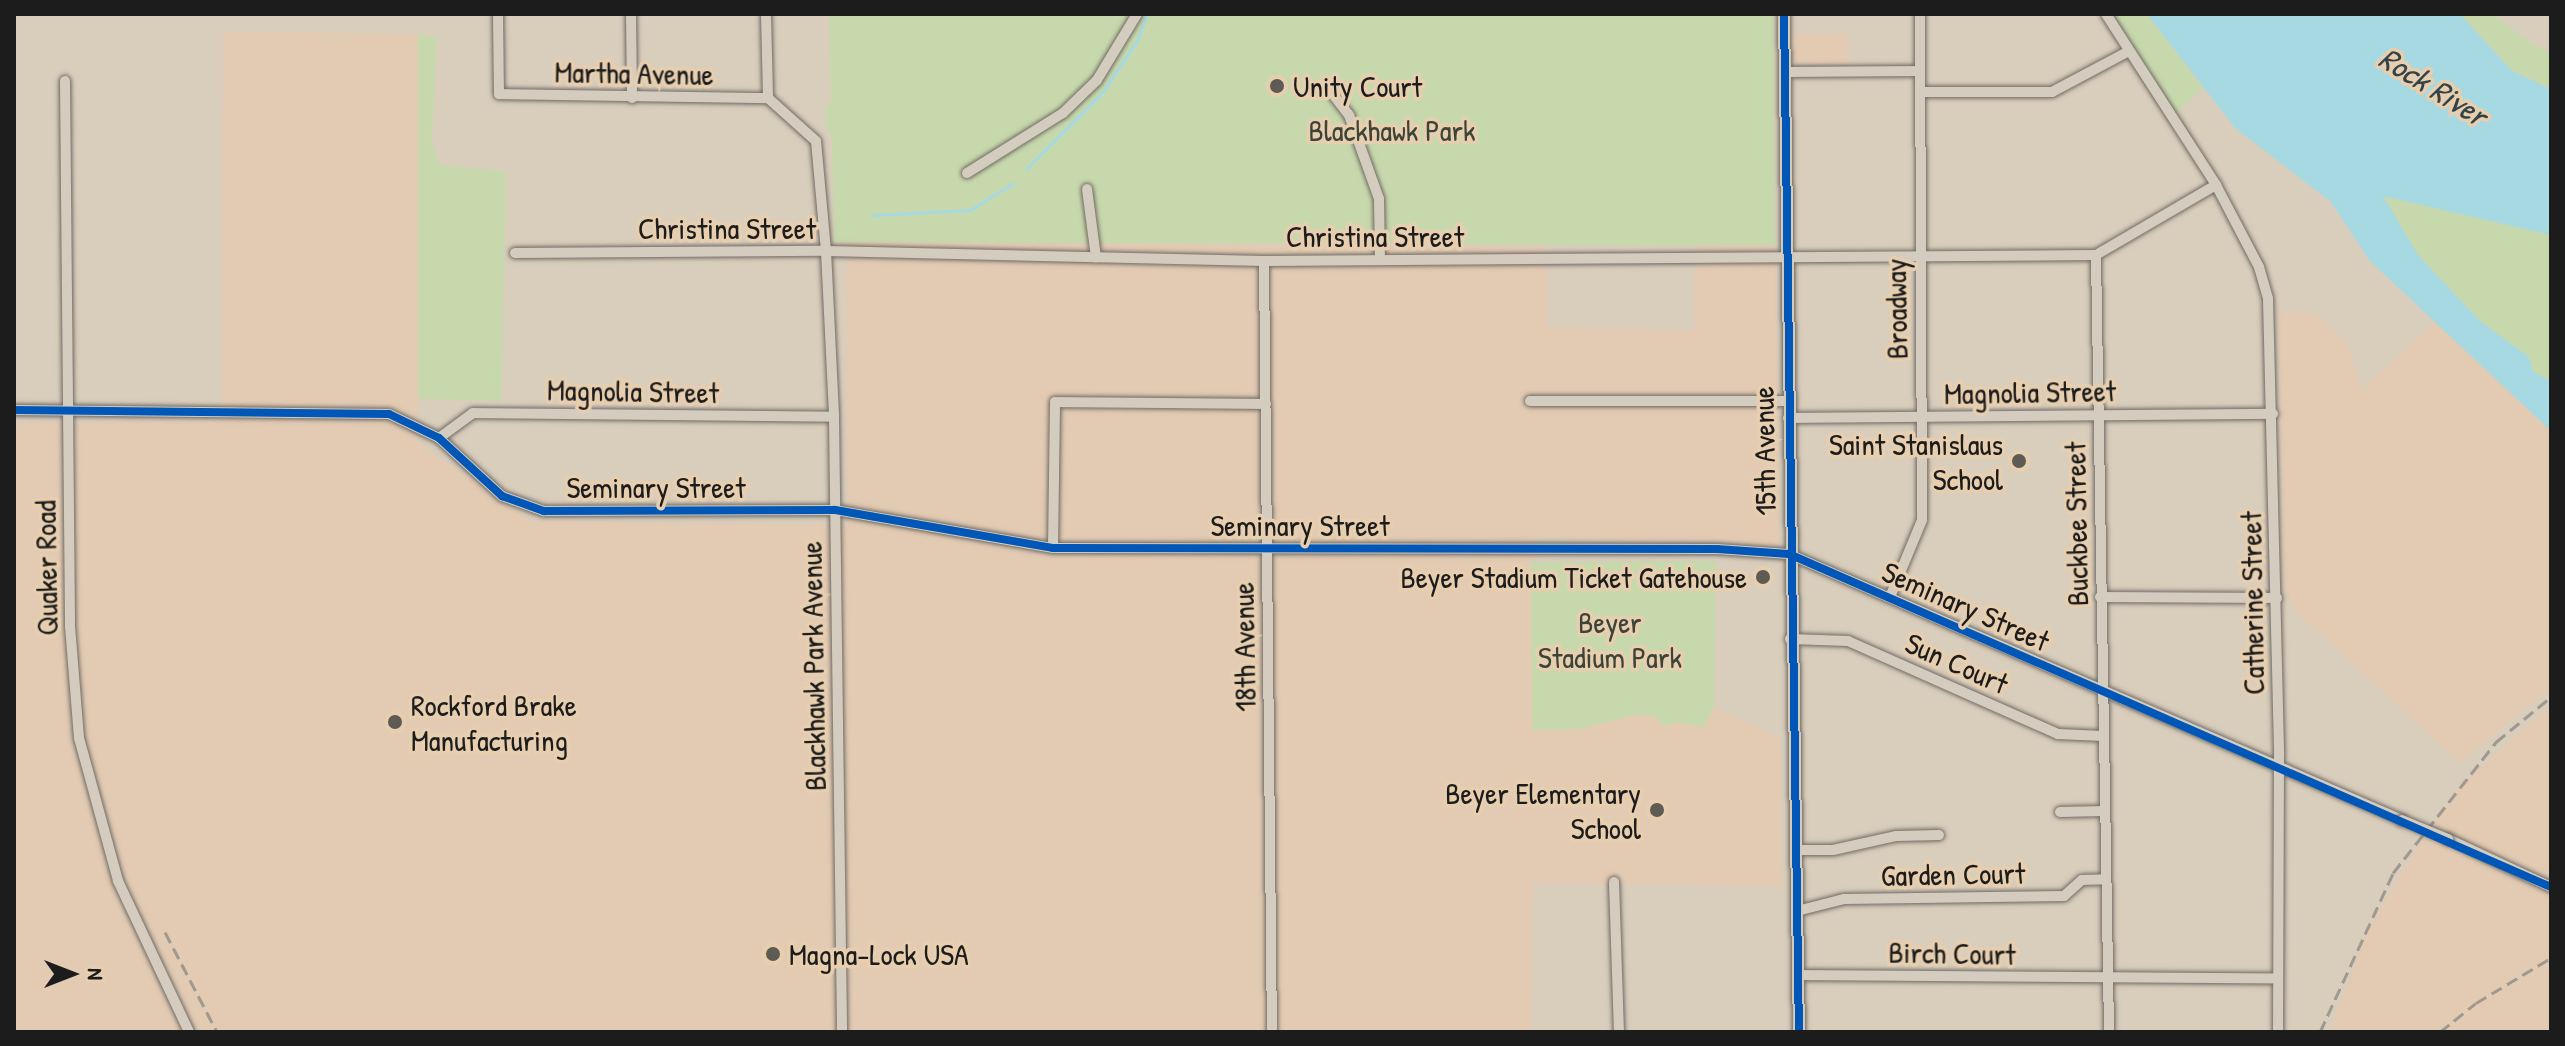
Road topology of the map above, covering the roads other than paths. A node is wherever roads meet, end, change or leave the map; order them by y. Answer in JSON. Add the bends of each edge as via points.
{"nodes":[{"id":1,"x":498,"y":14,"type":"edge"},
{"id":2,"x":631,"y":14,"type":"edge"},
{"id":3,"x":766,"y":14,"type":"edge"},
{"id":4,"x":1137,"y":14,"type":"edge"},
{"id":5,"x":1784,"y":14,"type":"edge"},
{"id":6,"x":1920,"y":14,"type":"edge"},
{"id":7,"x":2106,"y":14,"type":"edge"},
{"id":8,"x":2129,"y":51,"type":"junction"},
{"id":9,"x":1920,"y":71,"type":"junction"},
{"id":10,"x":1784,"y":72,"type":"junction"},
{"id":11,"x":65,"y":81,"type":"dead end"},
{"id":12,"x":1331,"y":92,"type":"dead end"},
{"id":13,"x":1920,"y":92,"type":"junction"},
{"id":14,"x":632,"y":98,"type":"junction"},
{"id":15,"x":768,"y":98,"type":"junction"},
{"id":16,"x":967,"y":173,"type":"dead end"},
{"id":17,"x":2216,"y":185,"type":"junction"},
{"id":18,"x":1087,"y":189,"type":"dead end"},
{"id":19,"x":826,"y":251,"type":"junction"},
{"id":20,"x":515,"y":253,"type":"dead end"},
{"id":21,"x":2096,"y":255,"type":"junction"},
{"id":22,"x":1096,"y":257,"type":"junction"},
{"id":23,"x":1785,"y":257,"type":"junction"},
{"id":24,"x":1919,"y":258,"type":"junction"},
{"id":25,"x":1380,"y":260,"type":"junction"},
{"id":26,"x":1264,"y":261,"type":"junction"},
{"id":27,"x":1530,"y":401,"type":"dead end"},
{"id":28,"x":1788,"y":401,"type":"junction"},
{"id":29,"x":1266,"y":404,"type":"junction"},
{"id":30,"x":67,"y":409,"type":"junction"},
{"id":31,"x":14,"y":410,"type":"edge"},
{"id":32,"x":2273,"y":414,"type":"junction"},
{"id":33,"x":2099,"y":415,"type":"junction"},
{"id":34,"x":834,"y":417,"type":"junction"},
{"id":35,"x":1921,"y":417,"type":"junction"},
{"id":36,"x":1788,"y":418,"type":"junction"},
{"id":37,"x":439,"y":438,"type":"junction"},
{"id":38,"x":835,"y":510,"type":"junction"},
{"id":39,"x":1053,"y":548,"type":"junction"},
{"id":40,"x":1267,"y":549,"type":"junction"},
{"id":41,"x":1789,"y":554,"type":"junction"},
{"id":42,"x":1890,"y":597,"type":"junction"},
{"id":43,"x":2100,"y":597,"type":"junction"},
{"id":44,"x":2277,"y":598,"type":"junction"},
{"id":45,"x":1790,"y":639,"type":"junction"},
{"id":46,"x":2103,"y":694,"type":"junction"},
{"id":47,"x":2103,"y":736,"type":"junction"},
{"id":48,"x":2279,"y":768,"type":"junction"},
{"id":49,"x":2104,"y":811,"type":"junction"},
{"id":50,"x":2060,"y":812,"type":"dead end"},
{"id":51,"x":1939,"y":835,"type":"dead end"},
{"id":52,"x":1796,"y":850,"type":"junction"},
{"id":53,"x":2106,"y":879,"type":"junction"},
{"id":54,"x":1614,"y":882,"type":"dead end"},
{"id":55,"x":2551,"y":887,"type":"edge"},
{"id":56,"x":1797,"y":911,"type":"junction"},
{"id":57,"x":1798,"y":975,"type":"junction"},
{"id":58,"x":2106,"y":978,"type":"junction"},
{"id":59,"x":2277,"y":978,"type":"junction"},
{"id":60,"x":189,"y":1032,"type":"edge"},
{"id":61,"x":842,"y":1032,"type":"edge"},
{"id":62,"x":1272,"y":1032,"type":"edge"},
{"id":63,"x":1619,"y":1032,"type":"edge"},
{"id":64,"x":1799,"y":1032,"type":"edge"},
{"id":65,"x":2109,"y":1032,"type":"edge"},
{"id":66,"x":2278,"y":1032,"type":"edge"}],
"edges":[{"from":1,"to":14,"type":"street","name":"Martha Avenue","via":[[499,94]]},
{"from":2,"to":14,"type":"street"},
{"from":3,"to":15,"type":"street"},
{"from":4,"to":16,"type":"street","via":[[1097,80],[1063,113]]},
{"from":5,"to":10,"type":"main road","name":"15th Avenue"},
{"from":6,"to":9,"type":"street","name":"Broadway"},
{"from":7,"to":8,"type":"street","name":"Catherine Street"},
{"from":8,"to":13,"type":"street","via":[[2052,92]]},
{"from":8,"to":17,"type":"street","name":"Catherine Street"},
{"from":9,"to":10,"type":"street"},
{"from":9,"to":13,"type":"street","name":"Broadway"},
{"from":10,"to":23,"type":"main road","name":"15th Avenue"},
{"from":11,"to":30,"type":"street","name":"Quaker Road"},
{"from":12,"to":25,"type":"street","via":[[1349,115],[1379,199]]},
{"from":13,"to":24,"type":"street","name":"Broadway"},
{"from":14,"to":15,"type":"street","name":"Martha Avenue"},
{"from":15,"to":19,"type":"street","name":"Blackhawk Park Avenue","via":[[816,141]]},
{"from":17,"to":21,"type":"street","name":"Christina Street"},
{"from":17,"to":32,"type":"street","name":"Catherine Street","via":[[2259,267],[2268,299]]},
{"from":18,"to":22,"type":"street"},
{"from":19,"to":20,"type":"street","name":"Christina Street"},
{"from":19,"to":22,"type":"street","name":"Christina Street"},
{"from":19,"to":34,"type":"street","name":"Blackhawk Park Avenue"},
{"from":21,"to":24,"type":"street","name":"Christina Street"},
{"from":21,"to":33,"type":"street","name":"Buckbee Street"},
{"from":22,"to":26,"type":"street","name":"Christina Street"},
{"from":23,"to":24,"type":"street","name":"Christina Street"},
{"from":23,"to":25,"type":"street","name":"Christina Street"},
{"from":23,"to":28,"type":"main road","name":"15th Avenue"},
{"from":24,"to":35,"type":"street","name":"Broadway"},
{"from":25,"to":26,"type":"street","name":"Christina Street"},
{"from":26,"to":29,"type":"street","name":"18th Avenue"},
{"from":27,"to":28,"type":"street"},
{"from":28,"to":36,"type":"main road","name":"15th Avenue"},
{"from":29,"to":39,"type":"street","via":[[1055,402]]},
{"from":29,"to":40,"type":"street","name":"18th Avenue"},
{"from":30,"to":31,"type":"street","name":"Seminary Street"},
{"from":30,"to":37,"type":"street","name":"Seminary Street","via":[[389,414]]},
{"from":30,"to":60,"type":"street","name":"Quaker Road","via":[[70,626],[79,738],[118,881]]},
{"from":32,"to":33,"type":"street","name":"Magnolia Street"},
{"from":32,"to":44,"type":"street","name":"Catherine Street"},
{"from":33,"to":35,"type":"street","name":"Magnolia Street"},
{"from":33,"to":43,"type":"street","name":"Buckbee Street"},
{"from":34,"to":37,"type":"street","name":"Magnolia Street","via":[[473,413]]},
{"from":34,"to":38,"type":"street","name":"Blackhawk Park Avenue"},
{"from":35,"to":36,"type":"street","name":"Magnolia Street"},
{"from":35,"to":42,"type":"street","name":"Broadway","via":[[1922,520]]},
{"from":36,"to":41,"type":"main road","name":"15th Avenue"},
{"from":37,"to":38,"type":"street","name":"Seminary Street","via":[[502,496],[544,511]]},
{"from":38,"to":39,"type":"street","name":"Seminary Street"},
{"from":38,"to":61,"type":"street","name":"Blackhawk Park Avenue"},
{"from":39,"to":40,"type":"street","name":"Seminary Street"},
{"from":40,"to":41,"type":"street","name":"Seminary Street","via":[[1717,549]]},
{"from":40,"to":62,"type":"street","name":"18th Avenue"},
{"from":41,"to":42,"type":"street","name":"Seminary Street"},
{"from":41,"to":45,"type":"main road","name":"15th Avenue"},
{"from":42,"to":46,"type":"street","name":"Seminary Street"},
{"from":43,"to":44,"type":"street"},
{"from":43,"to":46,"type":"street","name":"Buckbee Street"},
{"from":44,"to":48,"type":"street","name":"Catherine Street"},
{"from":45,"to":47,"type":"street","name":"Sun Court","via":[[1848,641],[2058,734]]},
{"from":45,"to":52,"type":"main road","name":"15th Avenue"},
{"from":46,"to":47,"type":"street","name":"Buckbee Street"},
{"from":46,"to":48,"type":"street","name":"Seminary Street"},
{"from":47,"to":49,"type":"street","name":"Buckbee Street"},
{"from":48,"to":55,"type":"street","name":"Seminary Street","bridge":true},
{"from":48,"to":59,"type":"street","name":"Catherine Street"},
{"from":49,"to":50,"type":"street"},
{"from":49,"to":53,"type":"street","name":"Buckbee Street"},
{"from":51,"to":52,"type":"street"},
{"from":52,"to":56,"type":"main road","name":"15th Avenue"},
{"from":53,"to":56,"type":"street","name":"Garden Court","via":[[2082,880],[2064,896],[1844,899]]},
{"from":53,"to":58,"type":"street","name":"Buckbee Street"},
{"from":54,"to":63,"type":"street"},
{"from":56,"to":57,"type":"main road","name":"15th Avenue"},
{"from":57,"to":58,"type":"street","name":"Birch Court"},
{"from":57,"to":64,"type":"main road","name":"15th Avenue"},
{"from":58,"to":59,"type":"street","name":"Birch Court"},
{"from":58,"to":65,"type":"street","name":"Buckbee Street"},
{"from":59,"to":66,"type":"street","name":"Catherine Street"}]}
